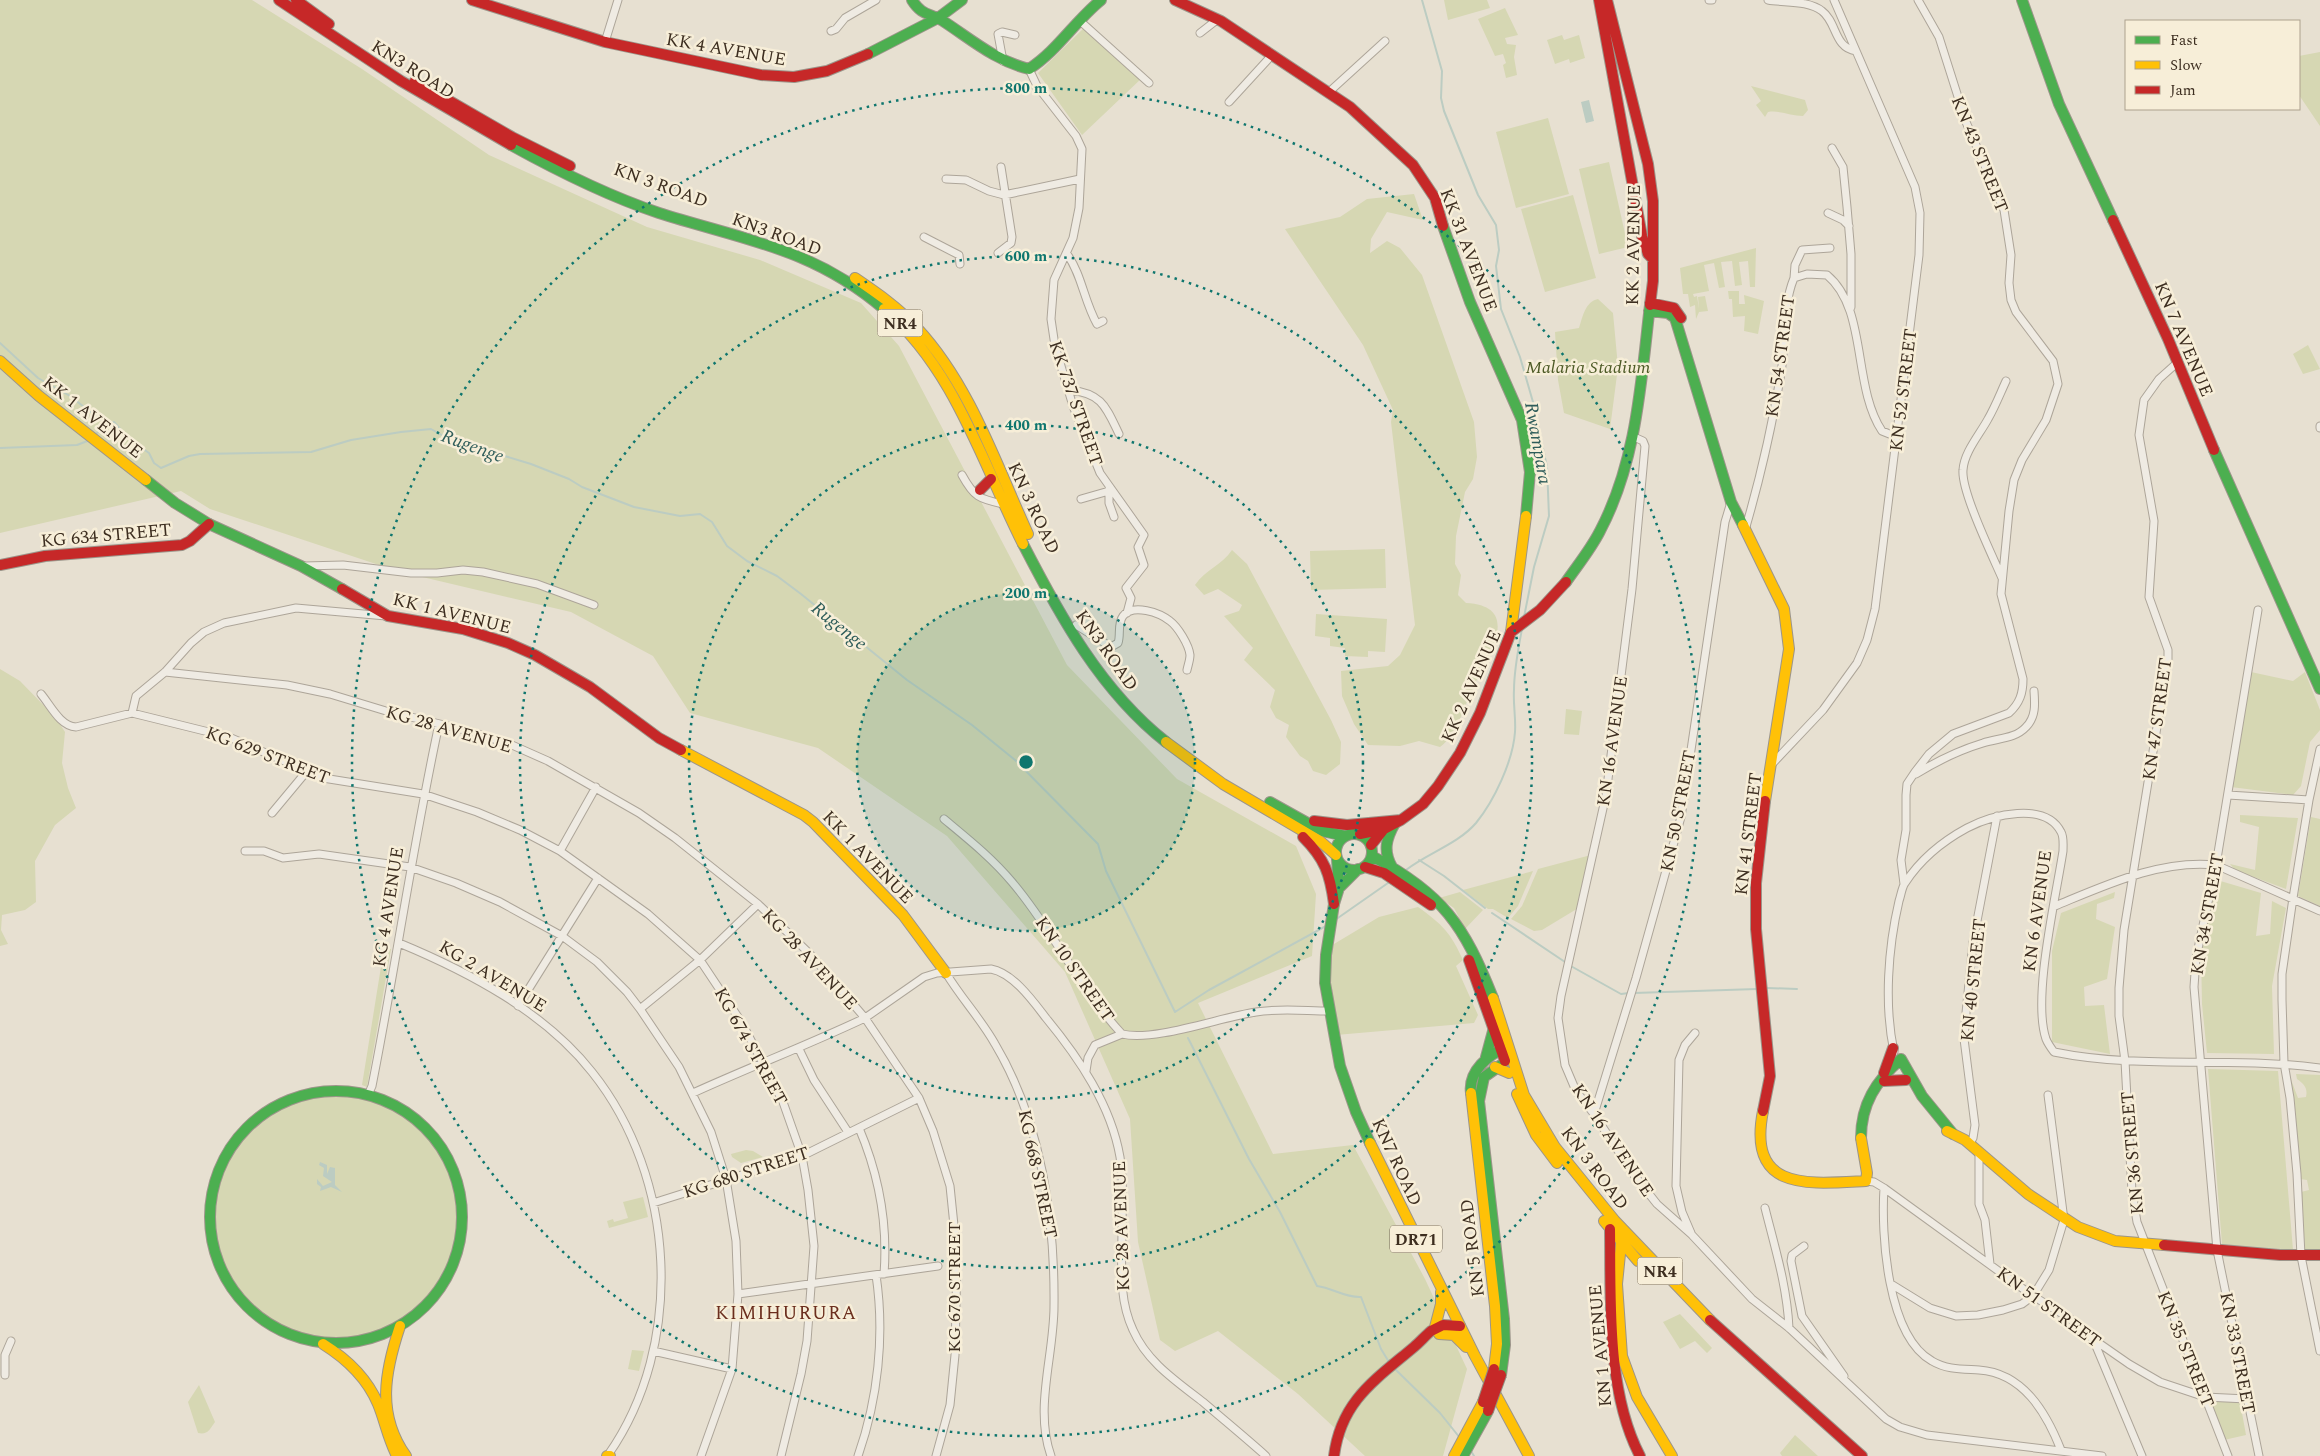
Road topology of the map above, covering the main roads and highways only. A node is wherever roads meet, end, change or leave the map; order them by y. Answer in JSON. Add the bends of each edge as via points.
{"nodes":[{"id":1,"x":279,"y":0,"type":"edge"},
{"id":2,"x":296,"y":0,"type":"edge"},
{"id":3,"x":912,"y":0,"type":"edge"},
{"id":4,"x":962,"y":0,"type":"edge"},
{"id":5,"x":1101,"y":0,"type":"edge"},
{"id":6,"x":1599,"y":0,"type":"edge"},
{"id":7,"x":1607,"y":0,"type":"edge"},
{"id":8,"x":2022,"y":0,"type":"edge"},
{"id":9,"x":476,"y":1,"type":"edge"},
{"id":10,"x":1179,"y":1,"type":"edge"},
{"id":11,"x":938,"y":18,"type":"junction"},
{"id":12,"x":580,"y":176,"type":"junction"},
{"id":13,"x":1653,"y":259,"type":"junction"},
{"id":14,"x":1649,"y":307,"type":"junction"},
{"id":15,"x":0,"y":361,"type":"edge"},
{"id":16,"x":991,"y":479,"type":"junction"},
{"id":17,"x":1001,"y":488,"type":"junction"},
{"id":18,"x":975,"y":490,"type":"road end"},
{"id":19,"x":1008,"y":503,"type":"junction"},
{"id":20,"x":209,"y":524,"type":"junction"},
{"id":21,"x":0,"y":566,"type":"edge"},
{"id":22,"x":1515,"y":607,"type":"junction"},
{"id":23,"x":1533,"y":616,"type":"junction"},
{"id":24,"x":1511,"y":632,"type":"junction"},
{"id":25,"x":2320,"y":689,"type":"edge"},
{"id":26,"x":1293,"y":821,"type":"junction"},
{"id":27,"x":1398,"y":822,"type":"junction"},
{"id":28,"x":1384,"y":829,"type":"junction"},
{"id":29,"x":1360,"y":834,"type":"junction"},
{"id":30,"x":1345,"y":836,"type":"junction"},
{"id":31,"x":1371,"y":845,"type":"junction"},
{"id":32,"x":1372,"y":856,"type":"junction"},
{"id":33,"x":1336,"y":857,"type":"junction"},
{"id":34,"x":1392,"y":867,"type":"junction"},
{"id":35,"x":1362,"y":868,"type":"junction"},
{"id":36,"x":1339,"y":888,"type":"junction"},
{"id":37,"x":1334,"y":904,"type":"junction"},
{"id":38,"x":946,"y":973,"type":"road end"},
{"id":39,"x":1493,"y":1031,"type":"junction"},
{"id":40,"x":1504,"y":1048,"type":"junction"},
{"id":41,"x":1893,"y":1048,"type":"road end"},
{"id":42,"x":1486,"y":1057,"type":"junction"},
{"id":43,"x":1504,"y":1063,"type":"junction"},
{"id":44,"x":1900,"y":1063,"type":"junction"},
{"id":45,"x":1883,"y":1079,"type":"junction"},
{"id":46,"x":1906,"y":1080,"type":"junction"},
{"id":47,"x":1953,"y":1134,"type":"junction"},
{"id":48,"x":1610,"y":1229,"type":"junction"},
{"id":49,"x":1621,"y":1244,"type":"junction"},
{"id":50,"x":2320,"y":1255,"type":"edge"},
{"id":51,"x":1644,"y":1267,"type":"dead end"},
{"id":52,"x":1664,"y":1287,"type":"dead end"},
{"id":53,"x":1441,"y":1288,"type":"junction"},
{"id":54,"x":400,"y":1326,"type":"junction"},
{"id":55,"x":1460,"y":1326,"type":"junction"},
{"id":56,"x":1437,"y":1331,"type":"junction"},
{"id":57,"x":322,"y":1344,"type":"junction"},
{"id":58,"x":1475,"y":1356,"type":"junction"},
{"id":59,"x":1497,"y":1372,"type":"junction"},
{"id":60,"x":1464,"y":1447,"type":"edge"},
{"id":61,"x":397,"y":1456,"type":"edge"},
{"id":62,"x":406,"y":1456,"type":"edge"},
{"id":63,"x":1334,"y":1456,"type":"edge"},
{"id":64,"x":1454,"y":1456,"type":"edge"},
{"id":65,"x":1529,"y":1456,"type":"edge"},
{"id":66,"x":1640,"y":1456,"type":"edge"},
{"id":67,"x":1672,"y":1456,"type":"edge"},
{"id":68,"x":1849,"y":1456,"type":"edge"},
{"id":69,"x":1862,"y":1456,"type":"edge"}],
"edges":[{"from":1,"to":12,"type":"main road","name":"KN3 ROAD","number":"NR4","via":[[390,76],[454,114],[510,146]]},
{"from":2,"to":12,"type":"main road","name":"KN 3 ROAD","number":"NR4","via":[[402,74]]},
{"from":3,"to":11,"type":"main road","via":[[922,14]]},
{"from":4,"to":11,"type":"main road","name":"KK 4 AVENUE"},
{"from":5,"to":11,"type":"main road","via":[[1039,64],[1029,70],[989,54]]},
{"from":6,"to":13,"type":"main road","via":[[1642,236]]},
{"from":7,"to":13,"type":"main road","name":"KK 2 AVENUE","via":[[1651,178]]},
{"from":8,"to":25,"type":"main road","name":"KN 7 AVENUE","via":[[2059,104],[2178,362]]},
{"from":9,"to":11,"type":"main road","name":"KK 4 AVENUE","via":[[605,42],[761,75],[794,77],[827,72]]},
{"from":10,"to":22,"type":"main road","name":"KK 31 AVENUE","via":[[1218,19],[1350,107],[1413,165],[1435,198],[1470,302],[1520,413],[1530,472]]},
{"from":12,"to":16,"type":"main road","name":"KN3 ROAD","number":"NR4","via":[[642,207],[793,253],[853,285],[890,313],[928,354],[962,412]]},
{"from":12,"to":17,"type":"main road","name":"KN 3 ROAD","number":"NR4","via":[[653,204],[784,242],[828,261],[875,289],[909,318],[941,355],[968,402]]},
{"from":13,"to":14,"type":"main road","name":"KK 2 AVENUE"},
{"from":14,"to":23,"type":"main road","name":"KK 2 AVENUE","via":[[1634,437],[1617,494],[1600,532],[1563,587]]},
{"from":14,"to":45,"type":"main road","name":"KN 41 STREET","via":[[1674,316],[1731,502],[1784,609],[1788,628],[1789,648],[1762,822],[1756,883],[1756,929],[1770,1076],[1760,1132],[1762,1154],[1774,1171],[1796,1181],[1866,1181],[1869,1172],[1862,1154],[1860,1122],[1864,1107]]},
{"from":15,"to":20,"type":"main road","name":"KK 1 AVENUE","via":[[38,396],[175,503]]},
{"from":16,"to":17,"type":"main road","name":"KN3 ROAD","number":"NR4"},
{"from":16,"to":18,"type":"main road"},
{"from":17,"to":19,"type":"main road","name":"KN 3 ROAD","number":"NR4"},
{"from":19,"to":26,"type":"main road","name":"KN 3 ROAD","number":"NR4","via":[[1076,625],[1131,701],[1201,759]]},
{"from":19,"to":26,"type":"main road","name":"KN3 ROAD","number":"NR4","via":[[1069,625],[1110,687],[1153,732],[1194,763]]},
{"from":20,"to":21,"type":"main road","name":"KG 634 STREET","via":[[182,545],[45,556]]},
{"from":20,"to":38,"type":"main road","name":"KK 1 AVENUE","via":[[301,566],[388,616],[463,629],[535,655],[590,687],[659,738],[804,815],[903,915]]},
{"from":22,"to":23,"type":"main road"},
{"from":22,"to":24,"type":"main road","name":"KK 31 AVENUE"},
{"from":23,"to":24,"type":"main road","name":"KK 2 AVENUE"},
{"from":24,"to":27,"type":"main road","name":"KK 2 AVENUE","via":[[1480,713],[1460,753],[1430,797]]},
{"from":26,"to":27,"type":"main road","via":[[1347,825]]},
{"from":26,"to":30,"type":"main road","name":"KN 3 ROAD","number":"NR4"},
{"from":26,"to":33,"type":"main road","name":"KN3 ROAD","number":"NR4","via":[[1324,843]]},
{"from":26,"to":37,"type":"main road","via":[[1322,855],[1330,876]]},
{"from":27,"to":28,"type":"main road","name":"KK 2 AVENUE"},
{"from":27,"to":34,"type":"main road","via":[[1385,842],[1386,857]]},
{"from":28,"to":29,"type":"main road","name":"KK 2 AVENUE"},
{"from":28,"to":31,"type":"main road","name":"KK 2 AVENUE"},
{"from":29,"to":30,"type":"main road","number":"NR4"},
{"from":29,"to":31,"type":"main road"},
{"from":30,"to":33,"type":"main road","via":[[1338,843]]},
{"from":31,"to":32,"type":"main road"},
{"from":32,"to":34,"type":"main road","name":"KN 3 ROAD","number":"NR4"},
{"from":32,"to":35,"type":"main road"},
{"from":33,"to":35,"type":"main road","number":"NR4","via":[[1346,868]]},
{"from":33,"to":36,"type":"main road","name":"KN7 ROAD","number":"DR71"},
{"from":34,"to":40,"type":"main road","name":"KN 3 ROAD","number":"NR4","via":[[1445,908],[1464,933],[1482,970]]},
{"from":35,"to":36,"type":"main road","name":"KN7 ROAD","number":"DR71"},
{"from":35,"to":39,"type":"main road","name":"KN 3 ROAD","number":"NR4","via":[[1389,876],[1436,909],[1456,935],[1470,962]]},
{"from":36,"to":37,"type":"main road","name":"KN7 ROAD","number":"DR71"},
{"from":37,"to":53,"type":"main road","name":"KN7 ROAD","number":"DR71","via":[[1325,970],[1340,1066],[1356,1112]]},
{"from":39,"to":40,"type":"main road","name":"KN 3 ROAD","number":"NR4"},
{"from":39,"to":42,"type":"main road"},
{"from":40,"to":42,"type":"main road","name":"KN 5 ROAD"},
{"from":40,"to":43,"type":"main road","name":"KN 3 ROAD","number":"NR4"},
{"from":41,"to":45,"type":"main road"},
{"from":42,"to":59,"type":"main road","name":"KN 5 ROAD","via":[[1474,1074],[1470,1099],[1495,1306]]},
{"from":43,"to":48,"type":"main road","name":"KN 3 ROAD","number":"NR4","via":[[1536,1135]]},
{"from":43,"to":59,"type":"main road","name":"KN 5 ROAD","via":[[1484,1077],[1478,1101],[1504,1319],[1505,1345]]},
{"from":43,"to":69,"type":"main road","name":"KN 3 ROAD","number":"NR4","via":[[1558,1151],[1636,1246],[1737,1347]]},
{"from":44,"to":45,"type":"main road"},
{"from":44,"to":46,"type":"main road","name":"KN 6 AVENUE"},
{"from":44,"to":47,"type":"main road","name":"KN 6 AVENUE"},
{"from":45,"to":46,"type":"main road"},
{"from":46,"to":47,"type":"main road","name":"KN 6 AVENUE","via":[[1941,1129]]},
{"from":47,"to":50,"type":"main road","name":"KN 6 AVENUE","via":[[1970,1143],[2026,1193],[2064,1220],[2101,1238],[2217,1250]]},
{"from":48,"to":49,"type":"main road","name":"KN 3 ROAD","number":"NR4"},
{"from":48,"to":66,"type":"main road","name":"KN 1 AVENUE","via":[[1614,1358],[1623,1415]]},
{"from":49,"to":51,"type":"main road","name":"KN 3 ROAD","number":"NR4"},
{"from":49,"to":67,"type":"main road","name":"KN 1 AVENUE","via":[[1617,1284],[1622,1356],[1640,1403]]},
{"from":52,"to":68,"type":"main road","number":"NR4","via":[[1732,1353]]},
{"from":53,"to":55,"type":"main road","name":"KN7 ROAD","number":"DR71"},
{"from":53,"to":56,"type":"main road"},
{"from":54,"to":57,"type":"main road","via":[[354,1342]]},
{"from":54,"to":57,"type":"main road","via":[[431,1301],[450,1272],[459,1249],[462,1199],[456,1175],[446,1153],[431,1133],[413,1116],[392,1104],[368,1095],[339,1091],[308,1093],[267,1112],[235,1141],[220,1167],[211,1197],[210,1228],[220,1269],[232,1290],[262,1320],[282,1332]]},
{"from":54,"to":62,"type":"main road","via":[[385,1373],[384,1387],[394,1432]]},
{"from":55,"to":56,"type":"main road","via":[[1448,1324]]},
{"from":55,"to":58,"type":"main road","name":"KN7 ROAD","number":"DR71"},
{"from":56,"to":58,"type":"main road","via":[[1454,1335]]},
{"from":56,"to":63,"type":"main road","via":[[1372,1381],[1352,1404],[1337,1435]]},
{"from":57,"to":61,"type":"main road","via":[[347,1360],[364,1378],[379,1406],[388,1439]]},
{"from":58,"to":65,"type":"main road","name":"KN7 ROAD","number":"DR71"},
{"from":59,"to":60,"type":"main road","name":"KN 5 ROAD","bridge":true,"via":[[1486,1406]]},
{"from":60,"to":64,"type":"main road","name":"KN 5 ROAD"}]}
